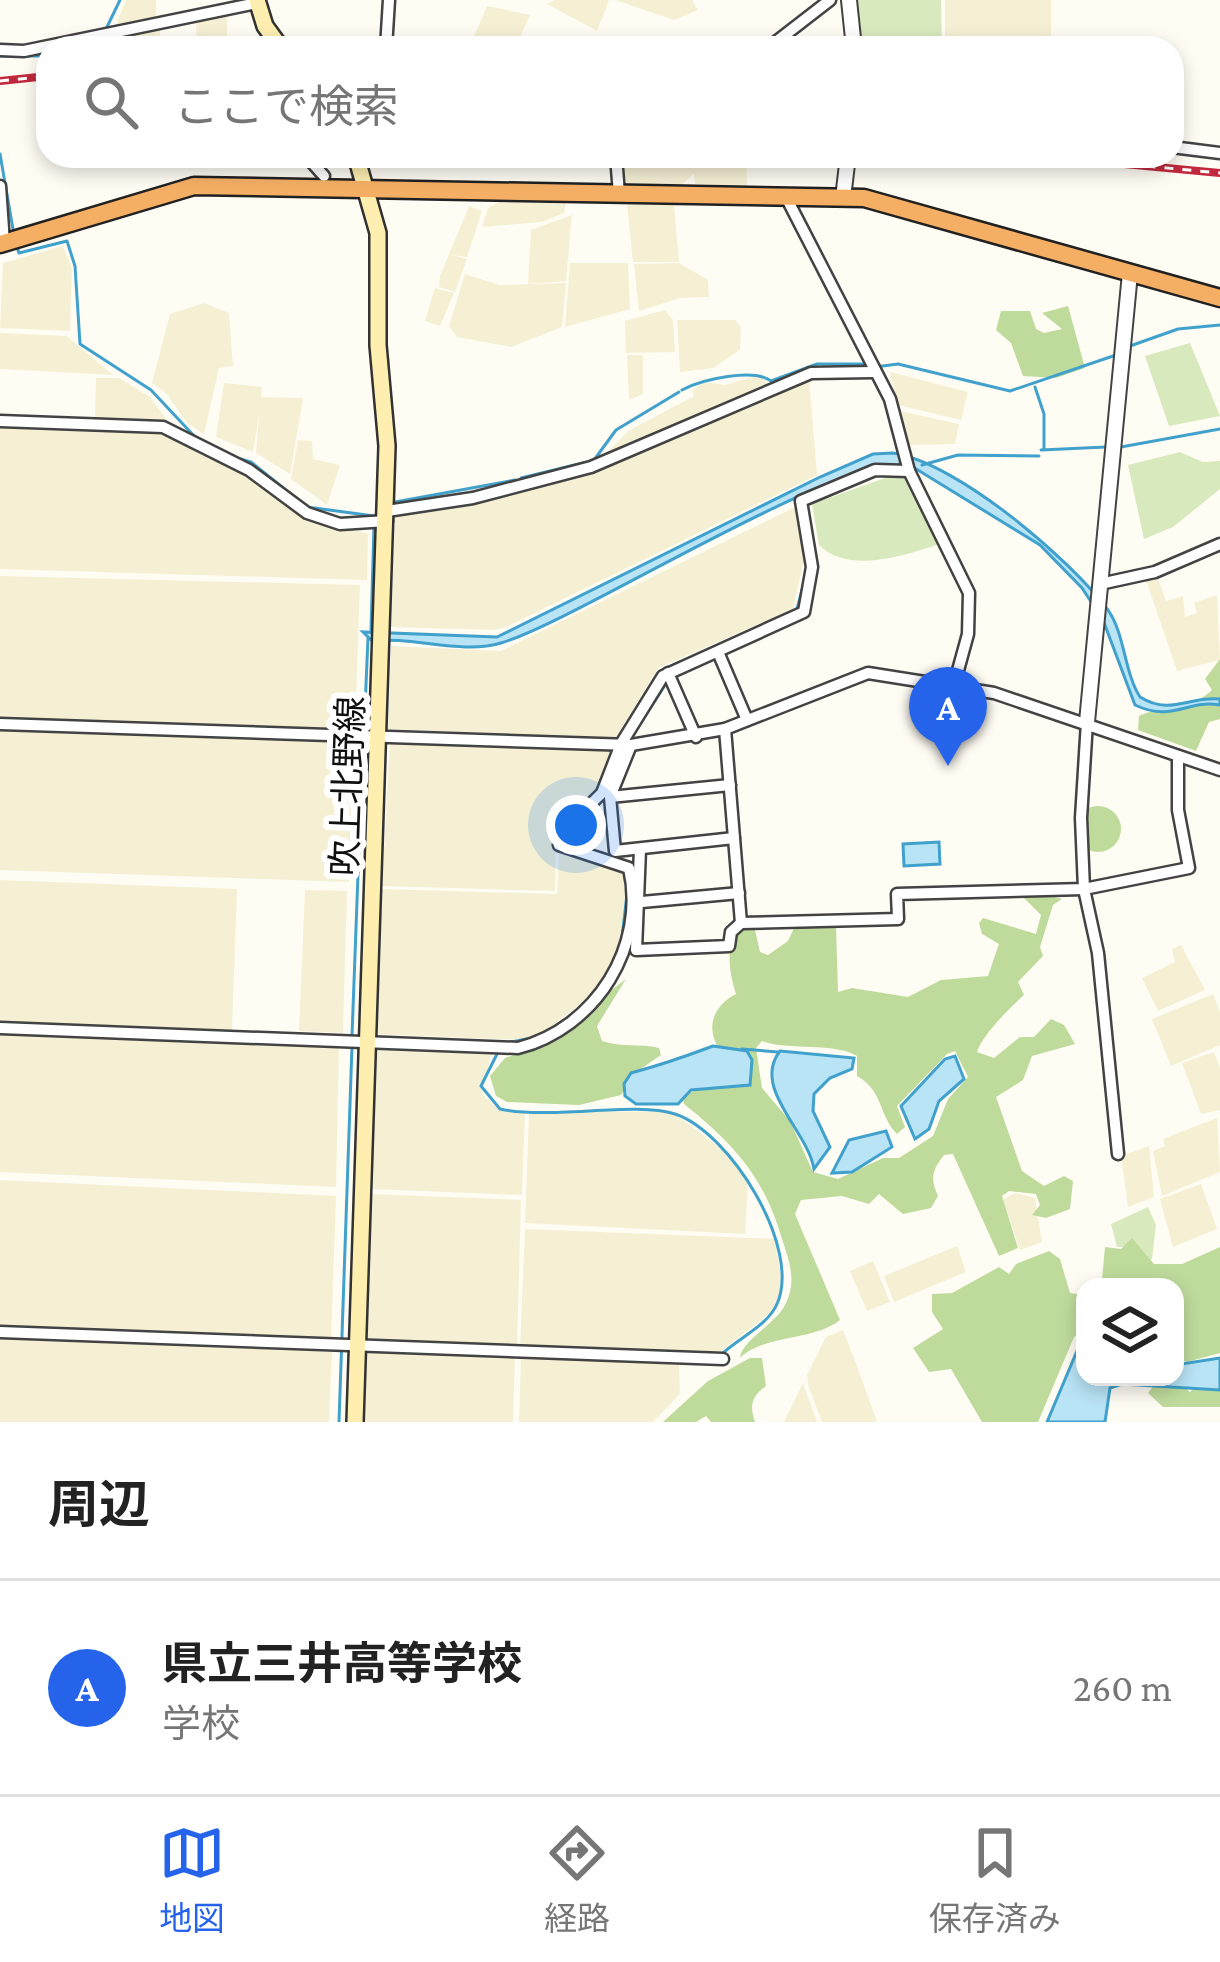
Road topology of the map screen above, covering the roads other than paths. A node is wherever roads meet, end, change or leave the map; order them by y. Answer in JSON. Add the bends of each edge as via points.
{"nodes":[{"id":1,"x":389,"y":0,"type":"edge"},
{"id":2,"x":830,"y":0,"type":"edge"},
{"id":3,"x":849,"y":0,"type":"edge"},
{"id":4,"x":259,"y":1,"type":"edge"},
{"id":5,"x":94,"y":36,"type":"edge"},
{"id":6,"x":275,"y":36,"type":"edge"},
{"id":7,"x":387,"y":36,"type":"edge"},
{"id":8,"x":784,"y":36,"type":"edge"},
{"id":9,"x":853,"y":36,"type":"edge"},
{"id":10,"x":36,"y":48,"type":"edge"},
{"id":11,"x":0,"y":50,"type":"edge"},
{"id":12,"x":1184,"y":149,"type":"edge"},
{"id":13,"x":1220,"y":153,"type":"edge"},
{"id":14,"x":317,"y":168,"type":"edge"},
{"id":15,"x":361,"y":168,"type":"edge"},
{"id":16,"x":617,"y":168,"type":"edge"},
{"id":17,"x":846,"y":168,"type":"edge"},
{"id":18,"x":324,"y":176,"type":"dead end"},
{"id":19,"x":0,"y":186,"type":"edge"},
{"id":20,"x":369,"y":188,"type":"junction"},
{"id":21,"x":619,"y":194,"type":"junction"},
{"id":22,"x":786,"y":197,"type":"junction"},
{"id":23,"x":842,"y":198,"type":"junction"},
{"id":24,"x":2,"y":244,"type":"edge"},
{"id":25,"x":1130,"y":273,"type":"junction"},
{"id":26,"x":1220,"y":298,"type":"edge"},
{"id":27,"x":873,"y":372,"type":"junction"},
{"id":28,"x":0,"y":421,"type":"edge"},
{"id":29,"x":909,"y":471,"type":"junction"},
{"id":30,"x":387,"y":516,"type":"junction"},
{"id":31,"x":1220,"y":544,"type":"edge"},
{"id":32,"x":1100,"y":584,"type":"junction"},
{"id":33,"x":718,"y":652,"type":"junction"},
{"id":34,"x":668,"y":673,"type":"junction"},
{"id":35,"x":954,"y":685,"type":"junction"},
{"id":36,"x":747,"y":720,"type":"junction"},
{"id":37,"x":1087,"y":722,"type":"junction"},
{"id":38,"x":0,"y":724,"type":"edge"},
{"id":39,"x":725,"y":728,"type":"junction"},
{"id":40,"x":380,"y":737,"type":"junction"},
{"id":41,"x":696,"y":737,"type":"junction"},
{"id":42,"x":626,"y":744,"type":"junction"},
{"id":43,"x":1178,"y":756,"type":"junction"},
{"id":44,"x":1220,"y":770,"type":"edge"},
{"id":45,"x":730,"y":785,"type":"junction"},
{"id":46,"x":610,"y":797,"type":"junction"},
{"id":47,"x":734,"y":838,"type":"junction"},
{"id":48,"x":640,"y":849,"type":"junction"},
{"id":49,"x":612,"y":854,"type":"junction"},
{"id":50,"x":1084,"y":889,"type":"junction"},
{"id":51,"x":739,"y":893,"type":"junction"},
{"id":52,"x":642,"y":902,"type":"junction"},
{"id":53,"x":741,"y":923,"type":"junction"},
{"id":54,"x":0,"y":1028,"type":"edge"},
{"id":55,"x":367,"y":1039,"type":"junction"},
{"id":56,"x":1118,"y":1154,"type":"dead end"},
{"id":57,"x":0,"y":1332,"type":"edge"},
{"id":58,"x":358,"y":1346,"type":"junction"},
{"id":59,"x":723,"y":1360,"type":"dead end"},
{"id":60,"x":355,"y":1422,"type":"edge"}],
"edges":[{"from":1,"to":7,"type":"street"},
{"from":2,"to":8,"type":"street"},
{"from":3,"to":9,"type":"street"},
{"from":4,"to":5,"type":"street"},
{"from":4,"to":6,"type":"main road"},
{"from":10,"to":11,"type":"street"},
{"from":12,"to":13,"type":"street"},
{"from":14,"to":18,"type":"street"},
{"from":15,"to":20,"type":"main road","name":"吹上北野線"},
{"from":16,"to":21,"type":"street"},
{"from":17,"to":23,"type":"street"},
{"from":19,"to":24,"type":"street"},
{"from":20,"to":21,"type":"highway"},
{"from":20,"to":24,"type":"highway","via":[[194,186]]},
{"from":20,"to":30,"type":"main road","name":"吹上北野線","via":[[381,257]]},
{"from":21,"to":22,"type":"highway"},
{"from":22,"to":23,"type":"highway"},
{"from":22,"to":27,"type":"street"},
{"from":23,"to":25,"type":"highway","via":[[895,204]]},
{"from":25,"to":26,"type":"highway"},
{"from":25,"to":32,"type":"street"},
{"from":27,"to":29,"type":"street","via":[[899,420]]},
{"from":27,"to":30,"type":"street","via":[[811,374],[591,467]]},
{"from":28,"to":30,"type":"street","via":[[163,428],[249,470],[307,513],[340,524]]},
{"from":29,"to":33,"type":"street","via":[[875,470],[801,501],[812,567],[804,612]]},
{"from":29,"to":35,"type":"street","via":[[969,593]]},
{"from":30,"to":40,"type":"main road","name":"吹上北野線"},
{"from":31,"to":32,"type":"street","via":[[1155,572]]},
{"from":32,"to":37,"type":"street"},
{"from":33,"to":34,"type":"street"},
{"from":33,"to":36,"type":"street"},
{"from":34,"to":41,"type":"street"},
{"from":34,"to":42,"type":"street"},
{"from":35,"to":36,"type":"street","via":[[856,675]]},
{"from":35,"to":37,"type":"street"},
{"from":36,"to":39,"type":"street"},
{"from":37,"to":43,"type":"street"},
{"from":37,"to":50,"type":"street"},
{"from":38,"to":40,"type":"street"},
{"from":39,"to":41,"type":"street"},
{"from":39,"to":45,"type":"street"},
{"from":40,"to":42,"type":"street"},
{"from":40,"to":55,"type":"main road","name":"吹上北野線"},
{"from":41,"to":42,"type":"street"},
{"from":42,"to":46,"type":"street"},
{"from":42,"to":49,"type":"street","via":[[602,793],[559,838],[560,845]]},
{"from":43,"to":44,"type":"street"},
{"from":43,"to":50,"type":"street","via":[[1189,868]]},
{"from":45,"to":46,"type":"street"},
{"from":45,"to":47,"type":"street"},
{"from":46,"to":49,"type":"street"},
{"from":47,"to":48,"type":"street"},
{"from":47,"to":51,"type":"street"},
{"from":48,"to":49,"type":"street"},
{"from":48,"to":52,"type":"street"},
{"from":49,"to":55,"type":"street","via":[[632,873],[624,955],[605,989],[555,1034],[518,1048]]},
{"from":50,"to":53,"type":"street","via":[[897,894],[898,919]]},
{"from":50,"to":56,"type":"street"},
{"from":51,"to":52,"type":"street"},
{"from":51,"to":53,"type":"street"},
{"from":52,"to":53,"type":"street","via":[[636,950],[729,946]]},
{"from":54,"to":55,"type":"street"},
{"from":55,"to":58,"type":"main road","name":"吹上北野線"},
{"from":57,"to":58,"type":"street"},
{"from":58,"to":59,"type":"street"},
{"from":58,"to":60,"type":"main road","name":"吹上北野線"}]}
